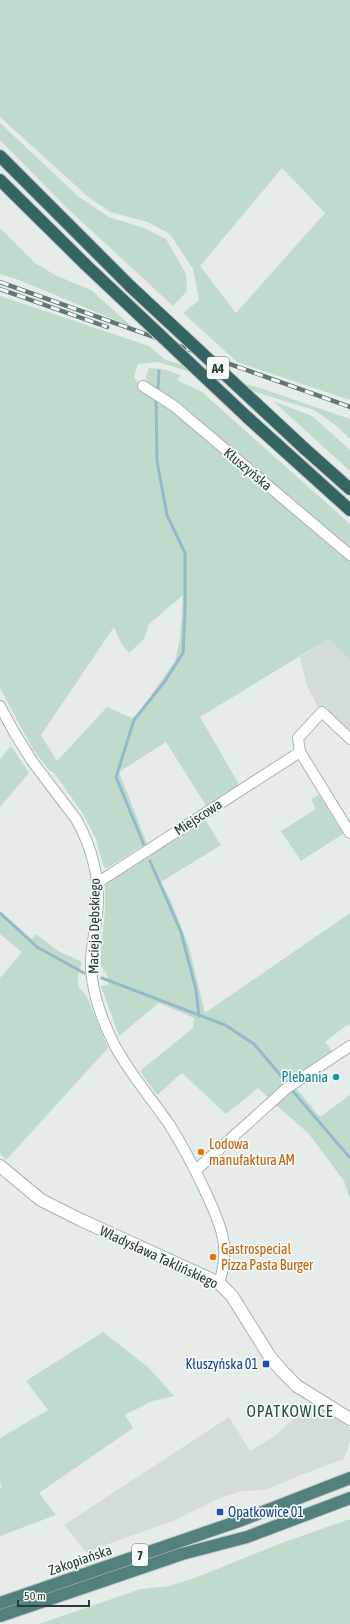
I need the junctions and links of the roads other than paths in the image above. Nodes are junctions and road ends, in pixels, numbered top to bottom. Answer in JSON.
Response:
{"nodes":[{"id":1,"x":0,"y":156,"type":"edge"},
{"id":2,"x":0,"y":180,"type":"edge"},
{"id":3,"x":143,"y":386,"type":"dead end"},
{"id":4,"x":350,"y":489,"type":"edge"},
{"id":5,"x":350,"y":510,"type":"edge"},
{"id":6,"x":350,"y":555,"type":"edge"},
{"id":7,"x":0,"y":706,"type":"edge"},
{"id":8,"x":350,"y":739,"type":"edge"},
{"id":9,"x":300,"y":752,"type":"junction"},
{"id":10,"x":350,"y":833,"type":"edge"},
{"id":11,"x":97,"y":883,"type":"junction"},
{"id":12,"x":350,"y":1046,"type":"edge"},
{"id":13,"x":0,"y":1166,"type":"edge"},
{"id":14,"x":196,"y":1170,"type":"junction"},
{"id":15,"x":219,"y":1283,"type":"junction"},
{"id":16,"x":350,"y":1419,"type":"edge"},
{"id":17,"x":350,"y":1478,"type":"edge"},
{"id":18,"x":350,"y":1498,"type":"edge"},
{"id":19,"x":0,"y":1603,"type":"edge"},
{"id":20,"x":0,"y":1616,"type":"edge"}],
"edges":[{"from":1,"to":4,"type":"highway","number":"A4","bridge":true},
{"from":2,"to":5,"type":"highway","number":"A4","bridge":true},
{"from":3,"to":6,"type":"street","name":"Kłuszyńska"},
{"from":7,"to":11,"type":"street","name":"Macieja Dębskiego"},
{"from":8,"to":9,"type":"street"},
{"from":9,"to":10,"type":"street"},
{"from":9,"to":11,"type":"street","name":"Miejscowa"},
{"from":11,"to":14,"type":"street","name":"Macieja Dębskiego"},
{"from":12,"to":14,"type":"street"},
{"from":13,"to":15,"type":"street","name":"Władysława Taklińskiego"},
{"from":14,"to":15,"type":"street","name":"Macieja Dębskiego"},
{"from":15,"to":16,"type":"street","name":"Władysława Taklińskiego"},
{"from":17,"to":19,"type":"highway","name":"Zakopiańska","number":"7"},
{"from":18,"to":20,"type":"highway","name":"Zakopiańska","number":"7"}]}
